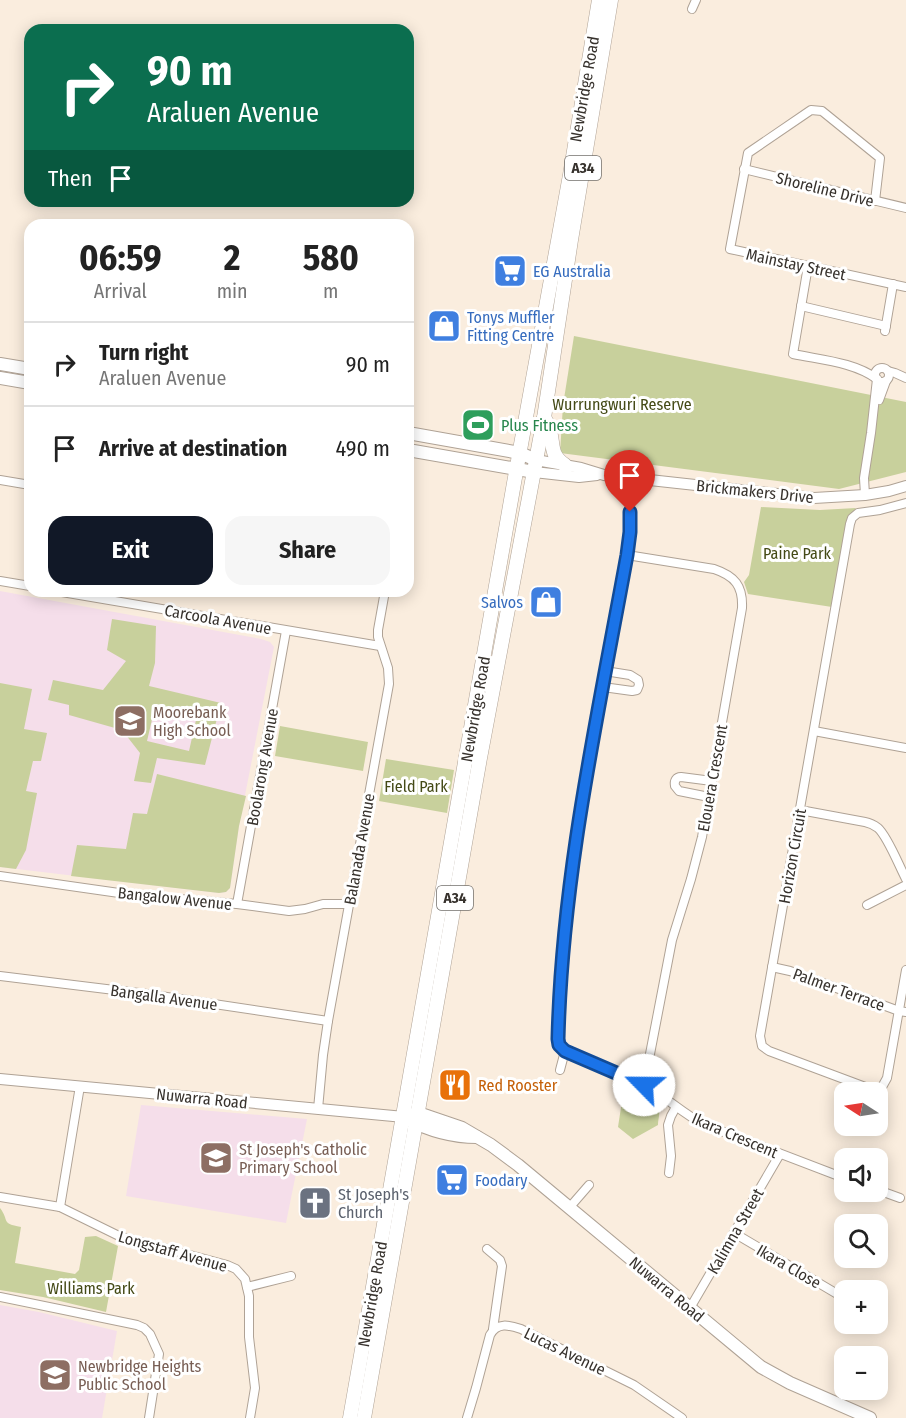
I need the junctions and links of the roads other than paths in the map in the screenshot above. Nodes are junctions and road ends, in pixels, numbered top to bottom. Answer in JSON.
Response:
{"nodes":[{"id":1,"x":599,"y":0,"type":"edge"},
{"id":2,"x":611,"y":0,"type":"edge"},
{"id":3,"x":744,"y":169,"type":"junction"},
{"id":4,"x":875,"y":201,"type":"junction"},
{"id":5,"x":906,"y":208,"type":"edge"},
{"id":6,"x":808,"y":266,"type":"junction"},
{"id":7,"x":893,"y":285,"type":"junction"},
{"id":8,"x":906,"y":287,"type":"edge"},
{"id":9,"x":801,"y":306,"type":"junction"},
{"id":10,"x":0,"y":364,"type":"edge"},
{"id":11,"x":24,"y":368,"type":"edge"},
{"id":12,"x":0,"y":378,"type":"edge"},
{"id":13,"x":882,"y":378,"type":"junction"},
{"id":14,"x":906,"y":378,"type":"edge"},
{"id":15,"x":24,"y":382,"type":"edge"},
{"id":16,"x":544,"y":418,"type":"junction"},
{"id":17,"x":414,"y":434,"type":"edge"},
{"id":18,"x":520,"y":453,"type":"junction"},
{"id":19,"x":414,"y":454,"type":"edge"},
{"id":20,"x":565,"y":465,"type":"junction"},
{"id":21,"x":535,"y":466,"type":"junction"},
{"id":22,"x":517,"y":469,"type":"junction"},
{"id":23,"x":604,"y":475,"type":"junction"},
{"id":24,"x":0,"y":480,"type":"edge"},
{"id":25,"x":24,"y":484,"type":"edge"},
{"id":26,"x":906,"y":486,"type":"edge"},
{"id":27,"x":865,"y":495,"type":"junction"},
{"id":28,"x":906,"y":503,"type":"edge"},
{"id":29,"x":630,"y":512,"type":"dead end"},
{"id":30,"x":627,"y":555,"type":"junction"},
{"id":31,"x":0,"y":581,"type":"edge"},
{"id":32,"x":24,"y":585,"type":"edge"},
{"id":33,"x":90,"y":597,"type":"edge"},
{"id":34,"x":384,"y":597,"type":"edge"},
{"id":35,"x":286,"y":631,"type":"junction"},
{"id":36,"x":380,"y":646,"type":"junction"},
{"id":37,"x":605,"y":671,"type":"junction"},
{"id":38,"x":603,"y":687,"type":"junction"},
{"id":39,"x":813,"y":731,"type":"junction"},
{"id":40,"x":906,"y":748,"type":"edge"},
{"id":41,"x":712,"y":781,"type":"junction"},
{"id":42,"x":709,"y":797,"type":"junction"},
{"id":43,"x":800,"y":810,"type":"junction"},
{"id":44,"x":0,"y":876,"type":"edge"},
{"id":45,"x":906,"y":879,"type":"edge"},
{"id":46,"x":906,"y":885,"type":"edge"},
{"id":47,"x":237,"y":904,"type":"junction"},
{"id":48,"x":349,"y":904,"type":"junction"},
{"id":49,"x":867,"y":905,"type":"dead end"},
{"id":50,"x":772,"y":967,"type":"junction"},
{"id":51,"x":906,"y":970,"type":"edge"},
{"id":52,"x":0,"y":976,"type":"edge"},
{"id":53,"x":902,"y":1011,"type":"edge"},
{"id":54,"x":328,"y":1021,"type":"junction"},
{"id":55,"x":565,"y":1051,"type":"junction"},
{"id":56,"x":560,"y":1070,"type":"dead end"},
{"id":57,"x":0,"y":1079,"type":"edge"},
{"id":58,"x":644,"y":1085,"type":"junction"},
{"id":59,"x":80,"y":1086,"type":"junction"},
{"id":60,"x":676,"y":1107,"type":"junction"},
{"id":61,"x":318,"y":1109,"type":"junction"},
{"id":62,"x":412,"y":1118,"type":"junction"},
{"id":63,"x":780,"y":1154,"type":"junction"},
{"id":64,"x":669,"y":1173,"type":"dead end"},
{"id":65,"x":834,"y":1174,"type":"edge"},
{"id":66,"x":589,"y":1185,"type":"dead end"},
{"id":67,"x":888,"y":1194,"type":"edge"},
{"id":68,"x":0,"y":1197,"type":"edge"},
{"id":69,"x":900,"y":1198,"type":"dead end"},
{"id":70,"x":60,"y":1208,"type":"junction"},
{"id":71,"x":569,"y":1208,"type":"junction"},
{"id":72,"x":734,"y":1233,"type":"junction"},
{"id":73,"x":487,"y":1249,"type":"dead end"},
{"id":74,"x":291,"y":1276,"type":"dead end"},
{"id":75,"x":247,"y":1287,"type":"junction"},
{"id":76,"x":834,"y":1292,"type":"edge"},
{"id":77,"x":0,"y":1298,"type":"edge"},
{"id":78,"x":690,"y":1308,"type":"junction"},
{"id":79,"x":493,"y":1329,"type":"junction"},
{"id":80,"x":149,"y":1418,"type":"edge"},
{"id":81,"x":250,"y":1418,"type":"edge"},
{"id":82,"x":350,"y":1418,"type":"edge"},
{"id":83,"x":364,"y":1418,"type":"edge"},
{"id":84,"x":467,"y":1418,"type":"edge"},
{"id":85,"x":682,"y":1418,"type":"edge"},
{"id":86,"x":870,"y":1418,"type":"edge"}],
"edges":[{"from":1,"to":18,"type":"highway","name":"Newbridge Road","number":"A34"},
{"from":2,"to":16,"type":"highway","name":"Newbridge Road","number":"A34"},
{"from":3,"to":4,"type":"street","name":"Shoreline Drive"},
{"from":3,"to":4,"type":"street"},
{"from":3,"to":6,"type":"street","name":"Mainstay Street"},
{"from":4,"to":5,"type":"street","name":"Shoreline Drive"},
{"from":6,"to":7,"type":"street","name":"Mainstay Street"},
{"from":6,"to":9,"type":"street"},
{"from":7,"to":8,"type":"street","name":"Mainstay Street"},
{"from":7,"to":9,"type":"street"},
{"from":9,"to":13,"type":"street"},
{"from":10,"to":11,"type":"main road"},
{"from":12,"to":15,"type":"main road"},
{"from":13,"to":14,"type":"street"},
{"from":13,"to":27,"type":"street"},
{"from":16,"to":20,"type":"highway"},
{"from":16,"to":21,"type":"highway","name":"Newbridge Road","number":"A34"},
{"from":17,"to":18,"type":"main road"},
{"from":18,"to":21,"type":"main road"},
{"from":18,"to":22,"type":"highway","name":"Newbridge Road","number":"A34"},
{"from":19,"to":22,"type":"main road","name":"Brickmakers Drive"},
{"from":20,"to":21,"type":"street","name":"Brickmakers Drive"},
{"from":20,"to":23,"type":"street","name":"Brickmakers Drive"},
{"from":21,"to":22,"type":"main road","name":"Brickmakers Drive"},
{"from":21,"to":23,"type":"street","name":"Brickmakers Drive"},
{"from":21,"to":62,"type":"highway","name":"Newbridge Road","number":"A34"},
{"from":22,"to":62,"type":"highway","name":"Newbridge Road","number":"A34"},
{"from":23,"to":27,"type":"street","name":"Brickmakers Drive"},
{"from":24,"to":25,"type":"street"},
{"from":26,"to":27,"type":"street","name":"Brickmakers Drive"},
{"from":28,"to":39,"type":"street","name":"Horizon Circuit"},
{"from":29,"to":30,"type":"street"},
{"from":30,"to":37,"type":"street"},
{"from":30,"to":41,"type":"street","name":"Elouera Crescent"},
{"from":31,"to":32,"type":"street"},
{"from":33,"to":35,"type":"street","name":"Carcoola Avenue"},
{"from":34,"to":36,"type":"street","name":"Balanada Avenue"},
{"from":35,"to":36,"type":"street","name":"Carcoola Avenue"},
{"from":35,"to":47,"type":"street","name":"Boolarong Avenue"},
{"from":36,"to":48,"type":"street","name":"Balanada Avenue"},
{"from":37,"to":38,"type":"street"},
{"from":37,"to":38,"type":"street"},
{"from":38,"to":55,"type":"street"},
{"from":39,"to":40,"type":"street"},
{"from":39,"to":43,"type":"street","name":"Horizon Circuit"},
{"from":41,"to":42,"type":"street","name":"Elouera Crescent"},
{"from":41,"to":42,"type":"street"},
{"from":42,"to":58,"type":"street","name":"Elouera Crescent"},
{"from":43,"to":45,"type":"street"},
{"from":43,"to":50,"type":"street","name":"Horizon Circuit"},
{"from":44,"to":47,"type":"street","name":"Bangalow Avenue"},
{"from":46,"to":49,"type":"street"},
{"from":47,"to":48,"type":"street","name":"Bangalow Avenue"},
{"from":48,"to":54,"type":"street","name":"Balanada Avenue"},
{"from":50,"to":53,"type":"street","name":"Palmer Terrace"},
{"from":50,"to":53,"type":"street","name":"Horizon Circuit"},
{"from":51,"to":53,"type":"street"},
{"from":52,"to":54,"type":"street","name":"Bangalla Avenue"},
{"from":54,"to":61,"type":"street","name":"Balanada Avenue"},
{"from":55,"to":56,"type":"street"},
{"from":55,"to":58,"type":"street","name":"Ikara Crescent"},
{"from":57,"to":59,"type":"street","name":"Nuwarra Road"},
{"from":58,"to":60,"type":"street","name":"Ikara Crescent"},
{"from":59,"to":61,"type":"street","name":"Nuwarra Road"},
{"from":59,"to":70,"type":"street"},
{"from":60,"to":63,"type":"street","name":"Ikara Crescent"},
{"from":60,"to":64,"type":"street"},
{"from":61,"to":62,"type":"street","name":"Nuwarra Road"},
{"from":62,"to":71,"type":"main road","name":"Nuwarra Road"},
{"from":62,"to":82,"type":"highway","name":"Newbridge Road","number":"A34"},
{"from":62,"to":83,"type":"highway","name":"Newbridge Road","number":"A34"},
{"from":63,"to":65,"type":"street","name":"Ikara Crescent"},
{"from":63,"to":72,"type":"street","name":"Kalimna Street"},
{"from":66,"to":71,"type":"street"},
{"from":67,"to":69,"type":"street"},
{"from":68,"to":70,"type":"street","name":"Longstaff Avenue"},
{"from":70,"to":75,"type":"street","name":"Longstaff Avenue"},
{"from":71,"to":78,"type":"main road","name":"Nuwarra Road"},
{"from":72,"to":76,"type":"street","name":"Ikara Close"},
{"from":72,"to":78,"type":"street","name":"Kalimna Street"},
{"from":73,"to":79,"type":"street"},
{"from":74,"to":75,"type":"street"},
{"from":75,"to":81,"type":"street"},
{"from":77,"to":80,"type":"street"},
{"from":78,"to":86,"type":"main road","name":"Nuwarra Road"},
{"from":79,"to":84,"type":"street"},
{"from":79,"to":85,"type":"street","name":"Lucas Avenue"}]}
